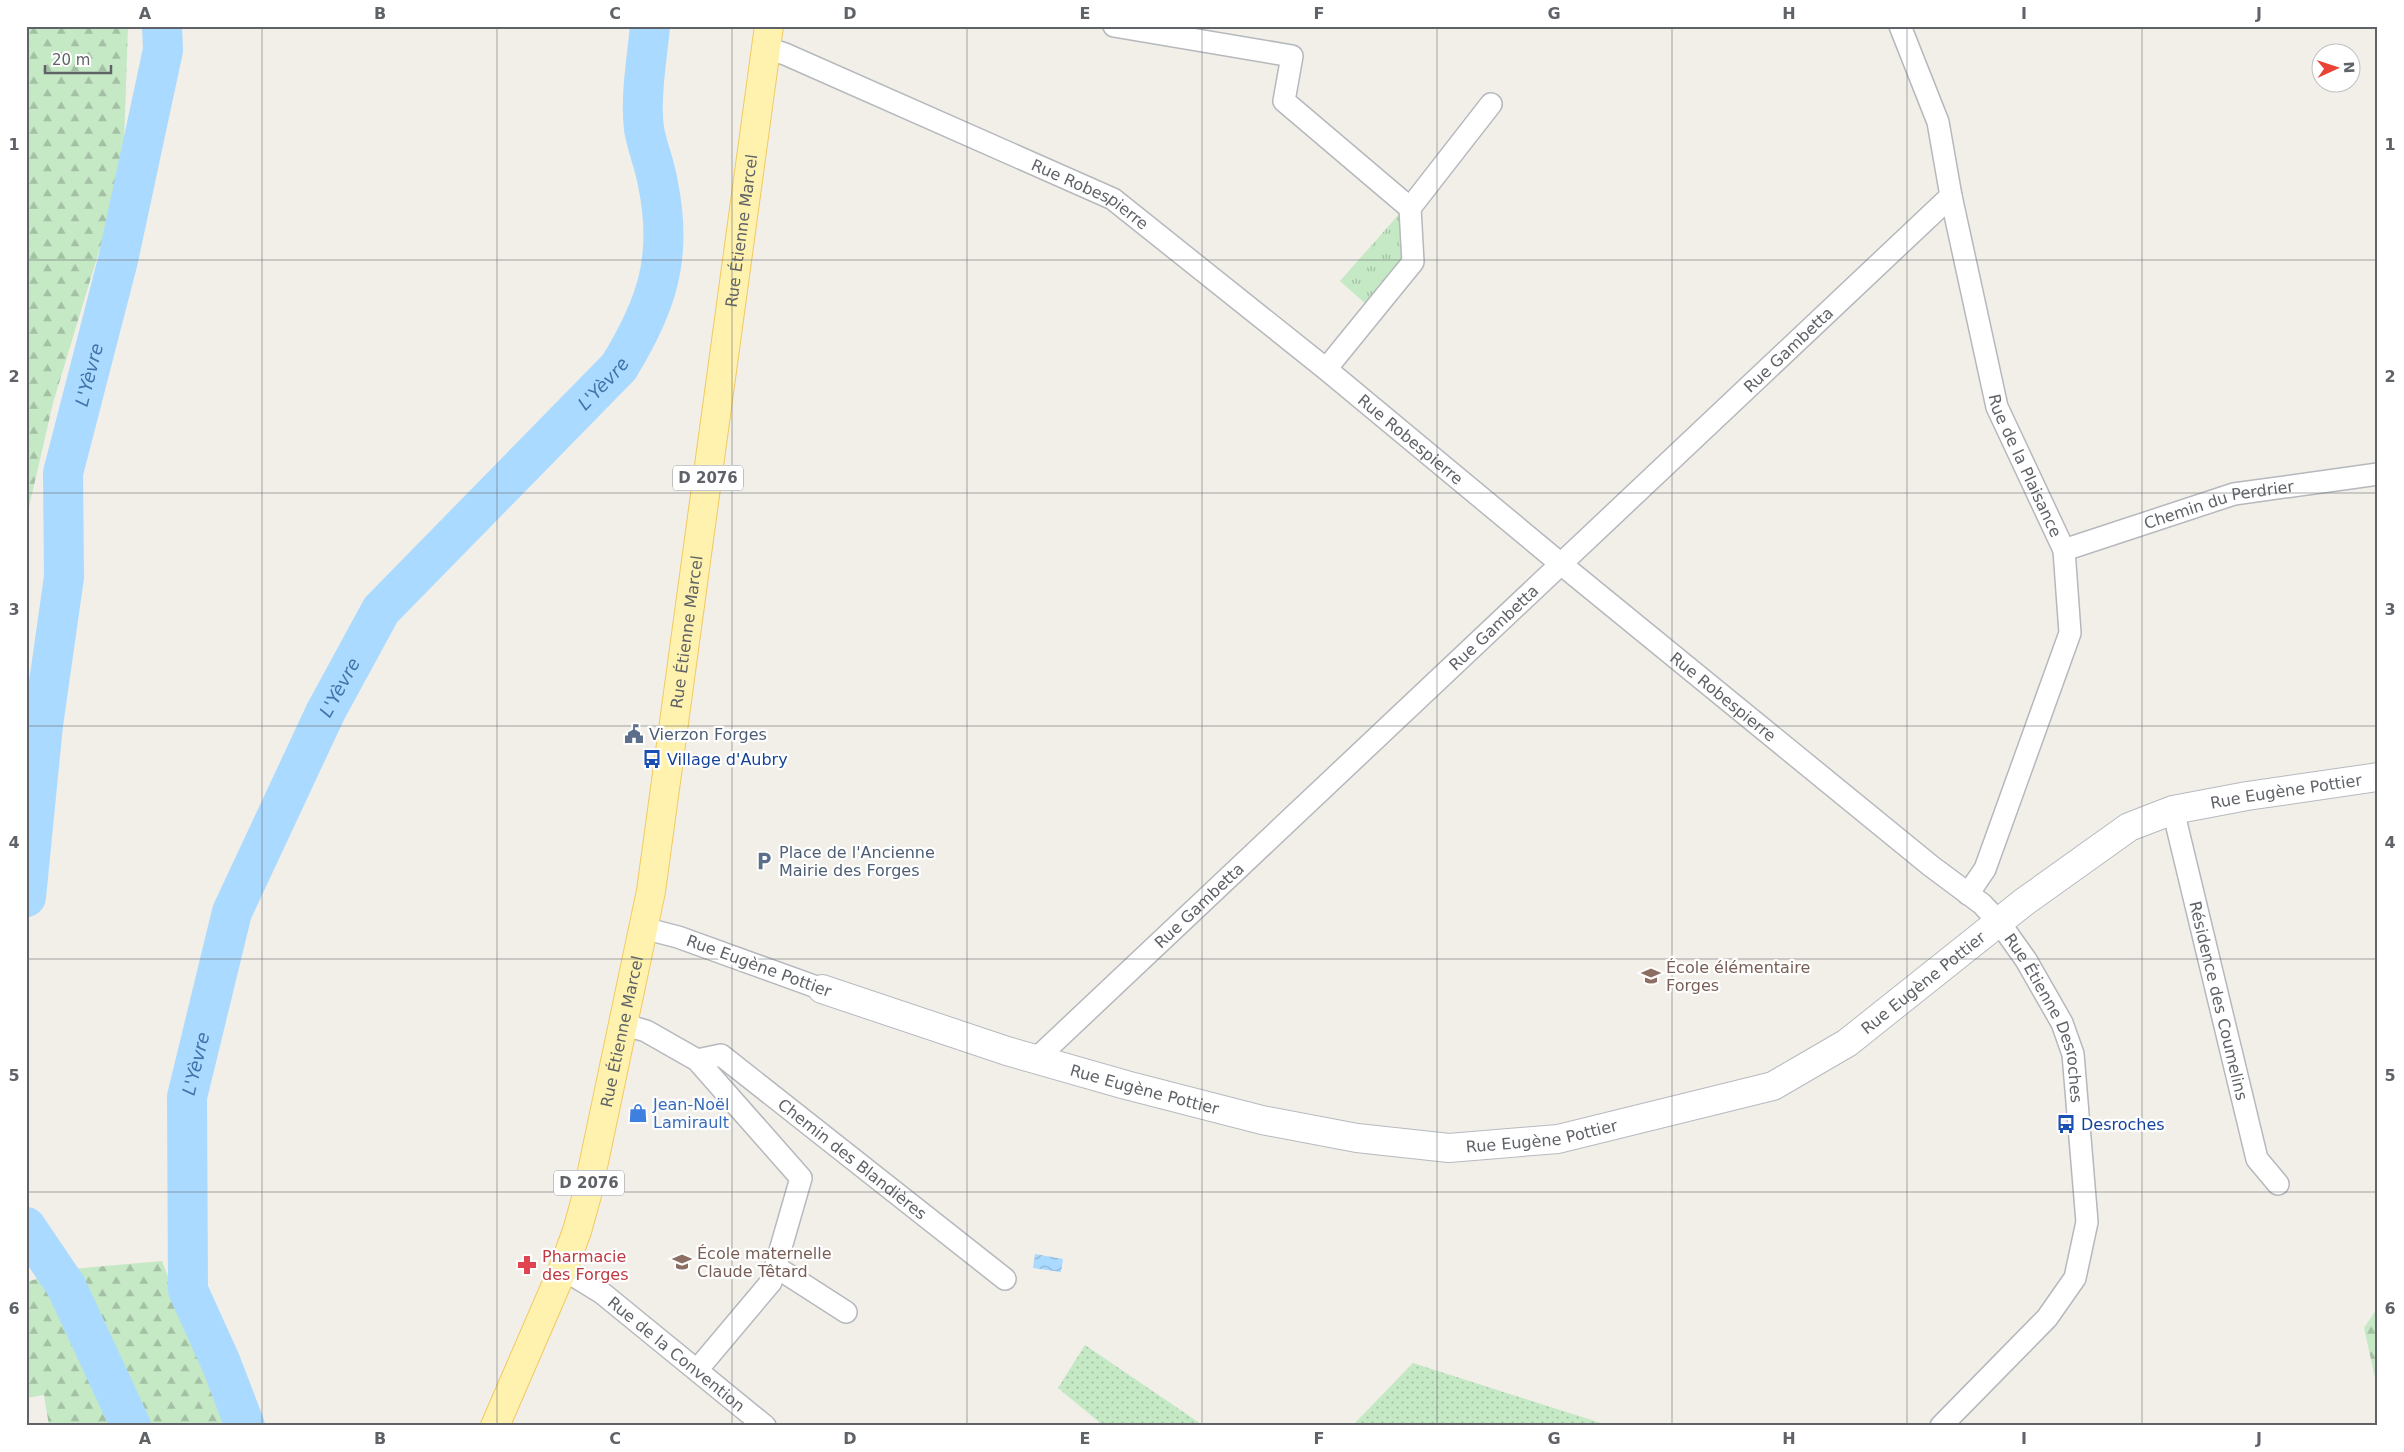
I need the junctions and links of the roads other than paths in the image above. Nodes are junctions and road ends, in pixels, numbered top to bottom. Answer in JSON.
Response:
{"nodes":[{"id":1,"x":1114,"y":26,"type":"edge"},
{"id":2,"x":1900,"y":26,"type":"edge"},
{"id":3,"x":768,"y":37,"type":"edge"},
{"id":4,"x":1491,"y":104,"type":"dead end"},
{"id":5,"x":1951,"y":196,"type":"junction"},
{"id":6,"x":1410,"y":208,"type":"junction"},
{"id":7,"x":1326,"y":369,"type":"junction"},
{"id":8,"x":2378,"y":474,"type":"edge"},
{"id":9,"x":2064,"y":550,"type":"junction"},
{"id":10,"x":1561,"y":564,"type":"junction"},
{"id":11,"x":2378,"y":777,"type":"edge"},
{"id":12,"x":2174,"y":810,"type":"junction"},
{"id":13,"x":1968,"y":894,"type":"junction"},
{"id":14,"x":1999,"y":922,"type":"junction"},
{"id":15,"x":643,"y":928,"type":"junction"},
{"id":16,"x":822,"y":989,"type":"joint"},
{"id":17,"x":622,"y":1024,"type":"junction"},
{"id":18,"x":1036,"y":1059,"type":"junction"},
{"id":19,"x":697,"y":1060,"type":"junction"},
{"id":20,"x":2278,"y":1184,"type":"dead end"},
{"id":21,"x":776,"y":1267,"type":"junction"},
{"id":22,"x":563,"y":1269,"type":"junction"},
{"id":23,"x":1005,"y":1279,"type":"dead end"},
{"id":24,"x":846,"y":1312,"type":"dead end"},
{"id":25,"x":697,"y":1370,"type":"junction"},
{"id":26,"x":495,"y":1426,"type":"edge"},
{"id":27,"x":765,"y":1426,"type":"edge"},
{"id":28,"x":1941,"y":1426,"type":"edge"}],
"edges":[{"from":1,"to":6,"type":"street"},
{"from":2,"to":5,"type":"street","name":"Rue de la Plaisance"},
{"from":3,"to":7,"type":"street","name":"Rue Robespierre"},
{"from":3,"to":15,"type":"main road","name":"Rue Étienne Marcel","number":"D 2076"},
{"from":4,"to":6,"type":"street"},
{"from":5,"to":9,"type":"street","name":"Rue de la Plaisance"},
{"from":5,"to":10,"type":"street","name":"Rue Gambetta"},
{"from":6,"to":7,"type":"street"},
{"from":7,"to":10,"type":"street","name":"Rue Robespierre"},
{"from":8,"to":9,"type":"street","name":"Chemin du Perdrier"},
{"from":9,"to":13,"type":"street","name":"Rue de la Plaisance"},
{"from":10,"to":13,"type":"street","name":"Rue Robespierre"},
{"from":10,"to":18,"type":"street","name":"Rue Gambetta"},
{"from":11,"to":12,"type":"street","name":"Rue Eugène Pottier"},
{"from":12,"to":14,"type":"street","name":"Rue Eugène Pottier"},
{"from":12,"to":20,"type":"street","name":"Résidence des Coumelins"},
{"from":13,"to":14,"type":"street","name":"Rue Robespierre"},
{"from":14,"to":18,"type":"street","name":"Rue Eugène Pottier"},
{"from":14,"to":28,"type":"street","name":"Rue Étienne Desroches"},
{"from":15,"to":16,"type":"street","name":"Rue Eugène Pottier"},
{"from":15,"to":17,"type":"main road","name":"Rue Étienne Marcel","number":"D 2076"},
{"from":16,"to":18,"type":"street","name":"Rue Eugène Pottier"},
{"from":17,"to":19,"type":"street"},
{"from":17,"to":22,"type":"main road","name":"Rue Étienne Marcel","number":"D 2076"},
{"from":19,"to":21,"type":"street"},
{"from":19,"to":23,"type":"street","name":"Chemin des Blandières"},
{"from":21,"to":24,"type":"street"},
{"from":21,"to":25,"type":"street"},
{"from":22,"to":25,"type":"street","name":"Rue de la Convention"},
{"from":22,"to":26,"type":"main road","name":"Rue Étienne Marcel","number":"D 2076"},
{"from":25,"to":27,"type":"street","name":"Rue de la Convention"}]}
